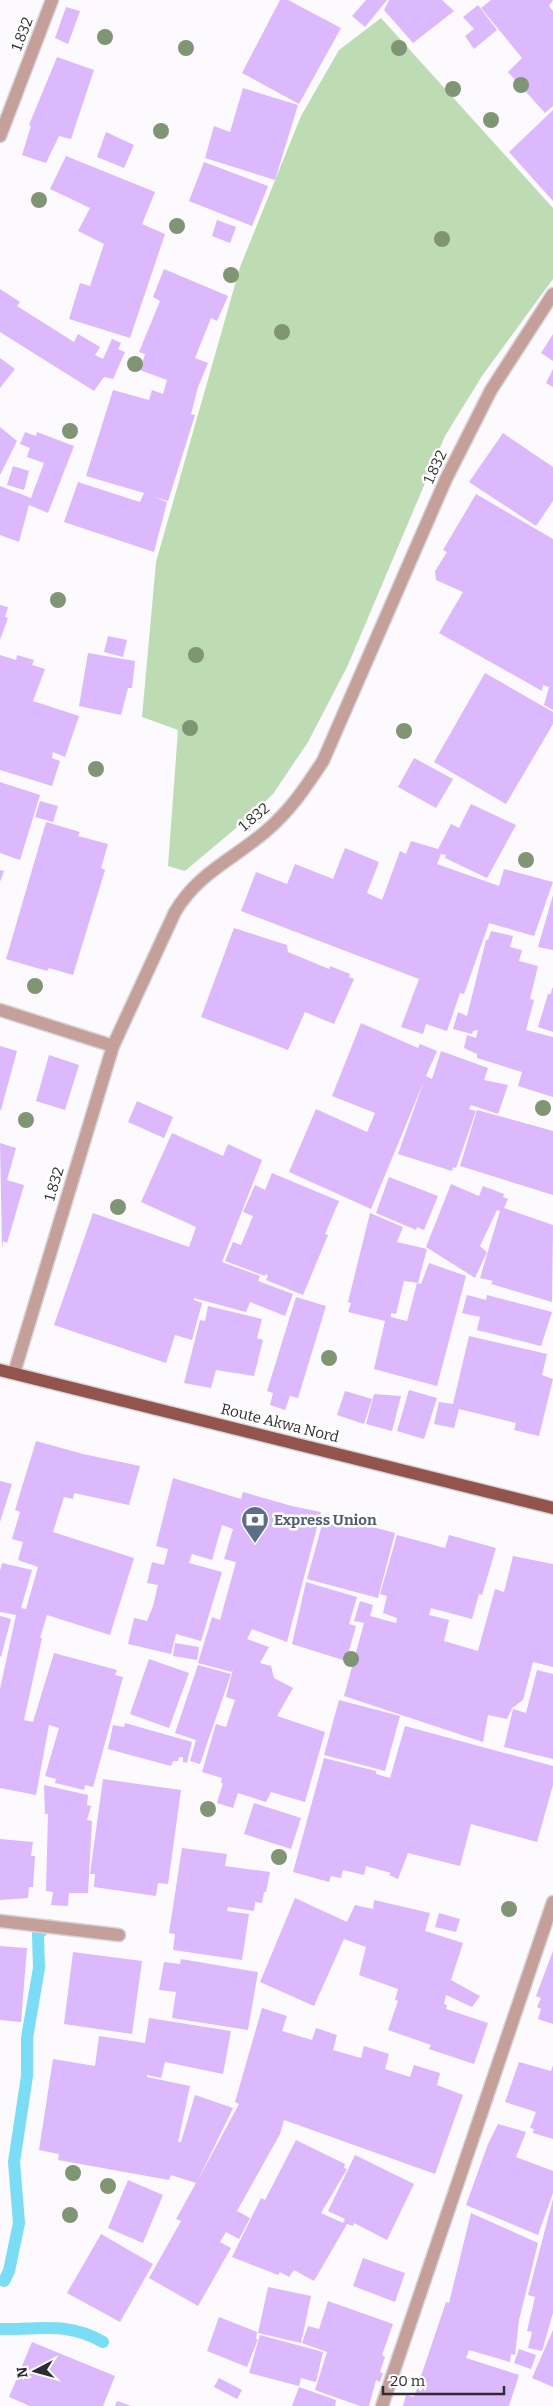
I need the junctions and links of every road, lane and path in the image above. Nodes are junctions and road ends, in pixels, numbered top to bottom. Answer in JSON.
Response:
{"nodes":[{"id":1,"x":52,"y":0,"type":"edge"},
{"id":2,"x":0,"y":136,"type":"edge"},
{"id":3,"x":553,"y":294,"type":"edge"},
{"id":4,"x":0,"y":1010,"type":"edge"},
{"id":5,"x":113,"y":1046,"type":"junction"},
{"id":6,"x":0,"y":1370,"type":"edge"},
{"id":7,"x":14,"y":1373,"type":"junction"},
{"id":8,"x":553,"y":1508,"type":"edge"},
{"id":9,"x":553,"y":1902,"type":"edge"},
{"id":10,"x":0,"y":1921,"type":"edge"},
{"id":11,"x":118,"y":1936,"type":"dead end"},
{"id":12,"x":382,"y":2406,"type":"edge"}],
"edges":[{"from":1,"to":2,"type":"street","name":"1.832"},
{"from":3,"to":5,"type":"street","name":"1.832"},
{"from":4,"to":5,"type":"street"},
{"from":5,"to":7,"type":"street","name":"1.832"},
{"from":6,"to":7,"type":"main road","name":"Route Akwa Nord"},
{"from":7,"to":8,"type":"main road","name":"Route Akwa Nord"},
{"from":9,"to":12,"type":"street"},
{"from":10,"to":11,"type":"street"}]}
